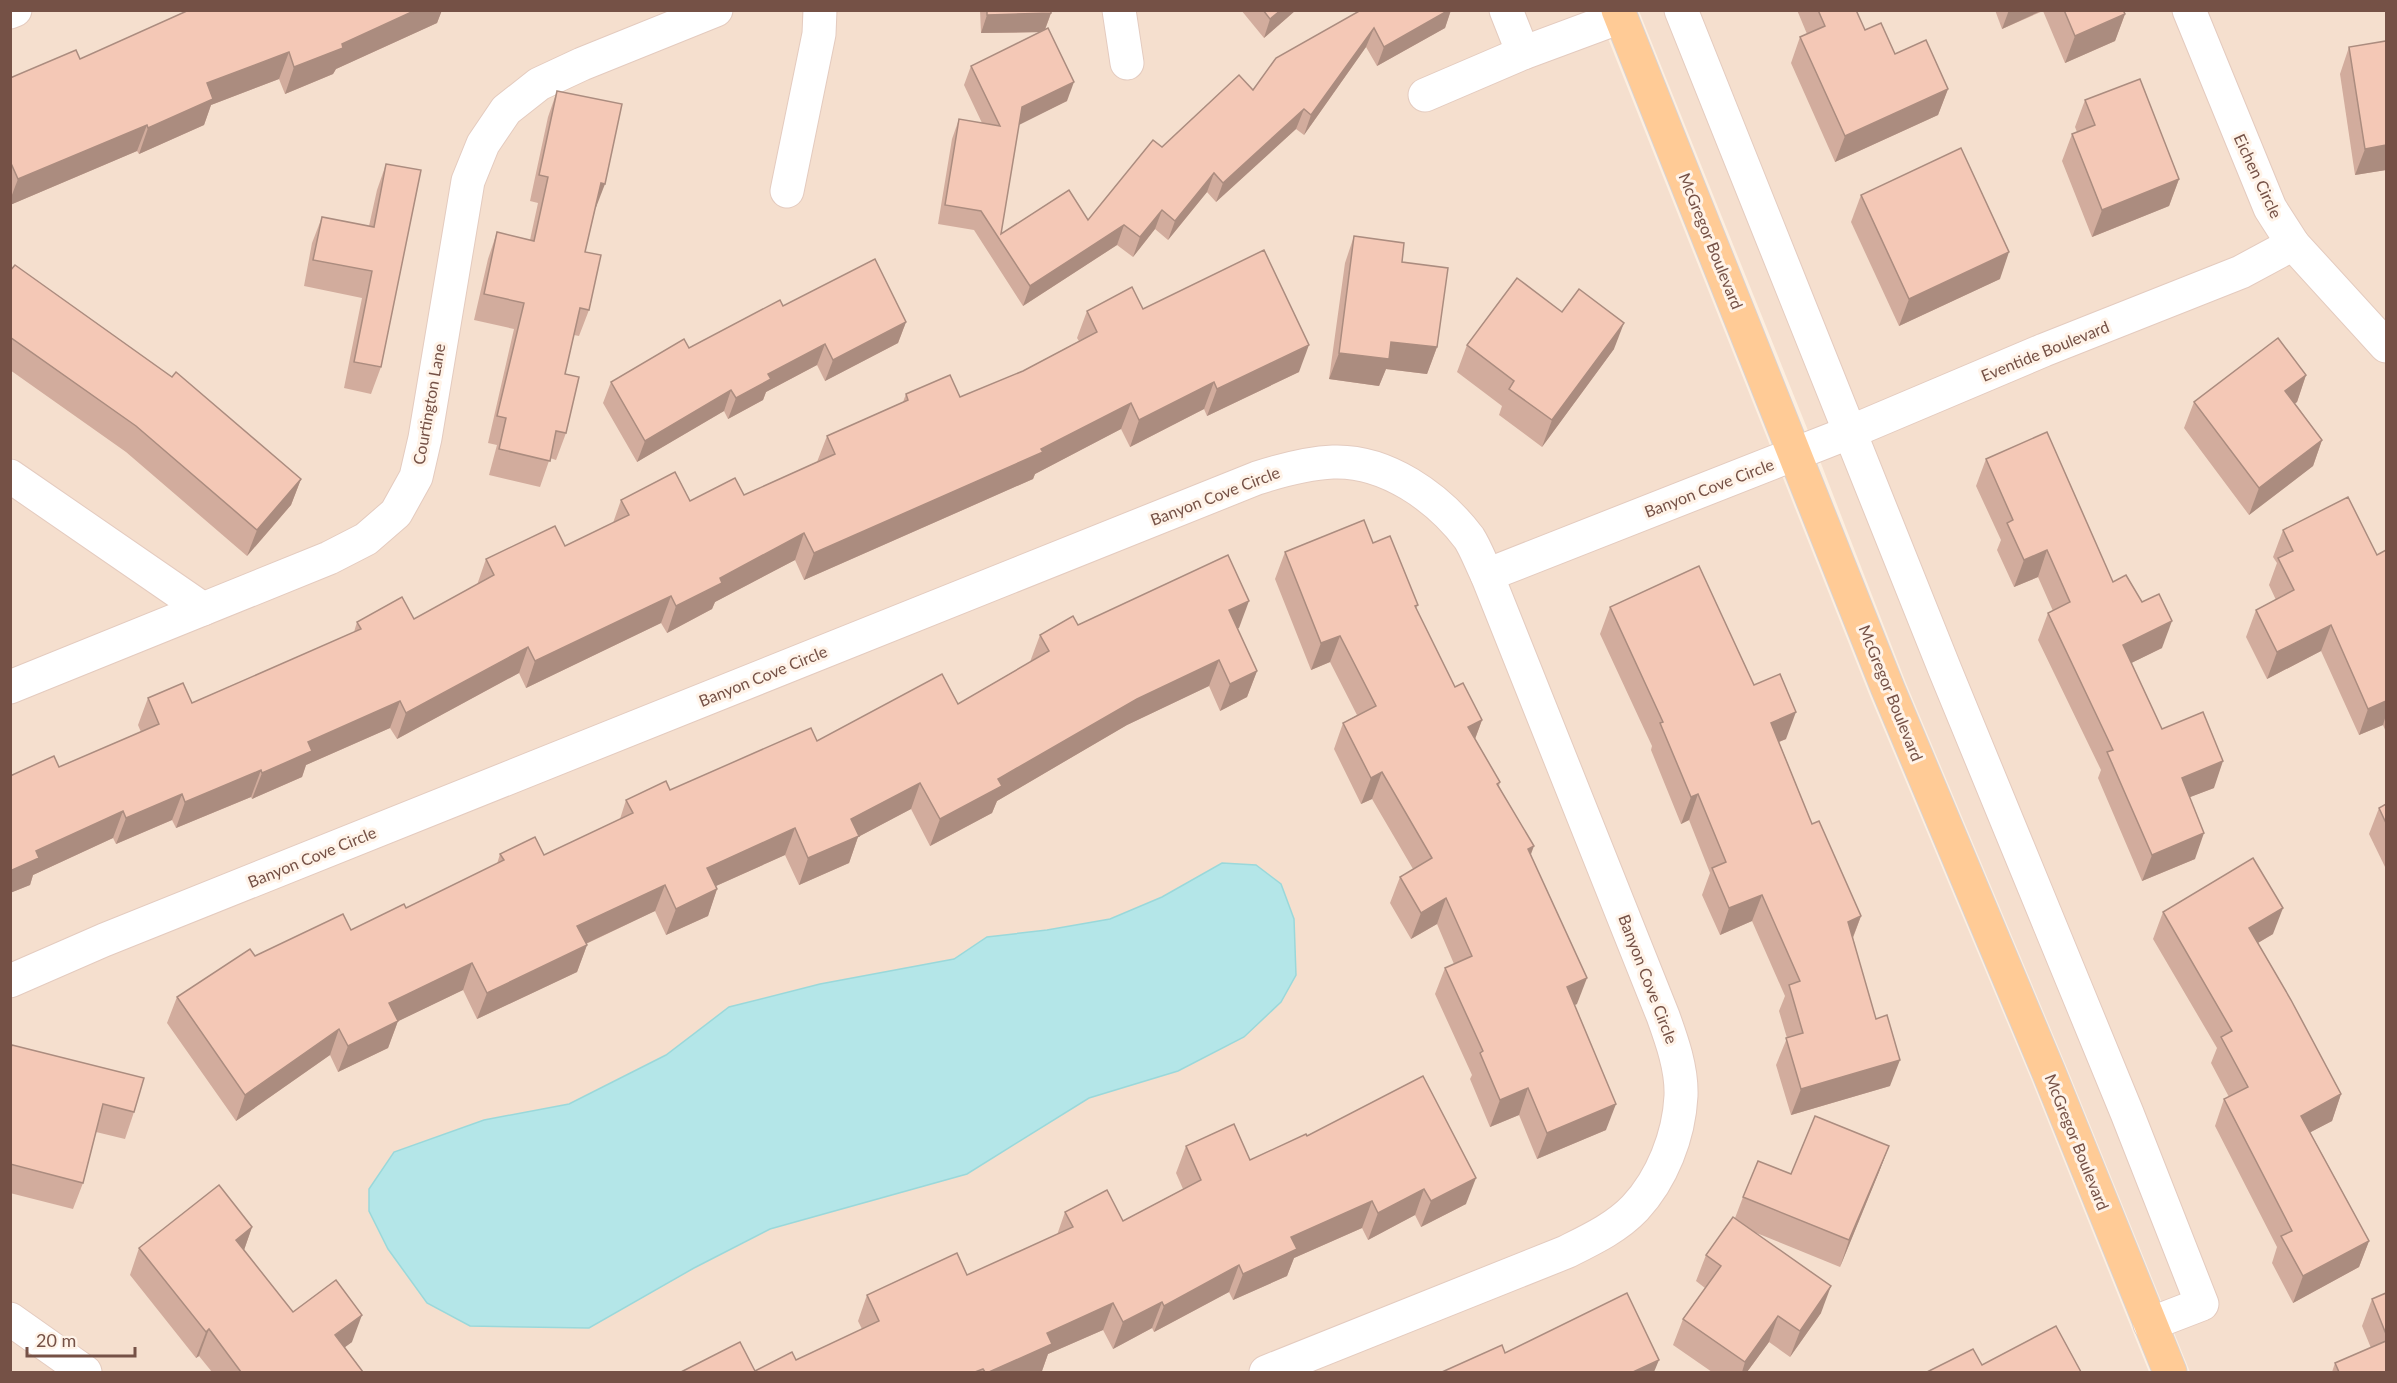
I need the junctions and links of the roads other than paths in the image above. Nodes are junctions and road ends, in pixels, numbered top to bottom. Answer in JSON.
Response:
{"nodes":[{"id":1,"x":15,"y":10,"type":"edge"},
{"id":2,"x":716,"y":10,"type":"edge"},
{"id":3,"x":820,"y":10,"type":"edge"},
{"id":4,"x":1119,"y":10,"type":"edge"},
{"id":5,"x":1506,"y":10,"type":"edge"},
{"id":6,"x":1681,"y":10,"type":"edge"},
{"id":7,"x":2189,"y":10,"type":"edge"},
{"id":8,"x":10,"y":12,"type":"edge"},
{"id":9,"x":1619,"y":14,"type":"edge"},
{"id":10,"x":1523,"y":53,"type":"junction"},
{"id":11,"x":1127,"y":63,"type":"dead end"},
{"id":12,"x":1425,"y":95,"type":"dead end"},
{"id":13,"x":787,"y":191,"type":"dead end"},
{"id":14,"x":2293,"y":244,"type":"junction"},
{"id":15,"x":2386,"y":346,"type":"edge"},
{"id":16,"x":1850,"y":432,"type":"junction"},
{"id":17,"x":1796,"y":453,"type":"junction"},
{"id":18,"x":10,"y":476,"type":"edge"},
{"id":19,"x":1487,"y":575,"type":"junction"},
{"id":20,"x":203,"y":609,"type":"junction"},
{"id":21,"x":10,"y":687,"type":"edge"},
{"id":22,"x":10,"y":981,"type":"edge"},
{"id":23,"x":10,"y":1319,"type":"edge"},
{"id":24,"x":2150,"y":1324,"type":"junction"},
{"id":25,"x":85,"y":1372,"type":"edge"},
{"id":26,"x":1266,"y":1372,"type":"edge"},
{"id":27,"x":2170,"y":1372,"type":"edge"}],
"edges":[{"from":1,"to":8,"type":"street"},
{"from":2,"to":20,"type":"street","name":"Courtington Lane"},
{"from":3,"to":13,"type":"street"},
{"from":4,"to":11,"type":"street"},
{"from":5,"to":10,"type":"street"},
{"from":6,"to":16,"type":"street"},
{"from":7,"to":14,"type":"street","name":"Eichen Circle"},
{"from":9,"to":10,"type":"street"},
{"from":9,"to":17,"type":"main road","name":"McGregor Boulevard"},
{"from":10,"to":12,"type":"street"},
{"from":14,"to":15,"type":"street","name":"Eichen Circle"},
{"from":14,"to":16,"type":"street","name":"Eventide Boulevard"},
{"from":16,"to":17,"type":"street","name":"Eventide Boulevard"},
{"from":16,"to":24,"type":"street"},
{"from":17,"to":19,"type":"street","name":"Banyon Cove Circle"},
{"from":17,"to":24,"type":"main road","name":"McGregor Boulevard"},
{"from":18,"to":20,"type":"street"},
{"from":19,"to":22,"type":"street","name":"Banyon Cove Circle"},
{"from":19,"to":26,"type":"street","name":"Banyon Cove Circle"},
{"from":20,"to":21,"type":"street","name":"Courtington Lane"},
{"from":23,"to":25,"type":"street"},
{"from":24,"to":27,"type":"main road","name":"McGregor Boulevard"}]}
